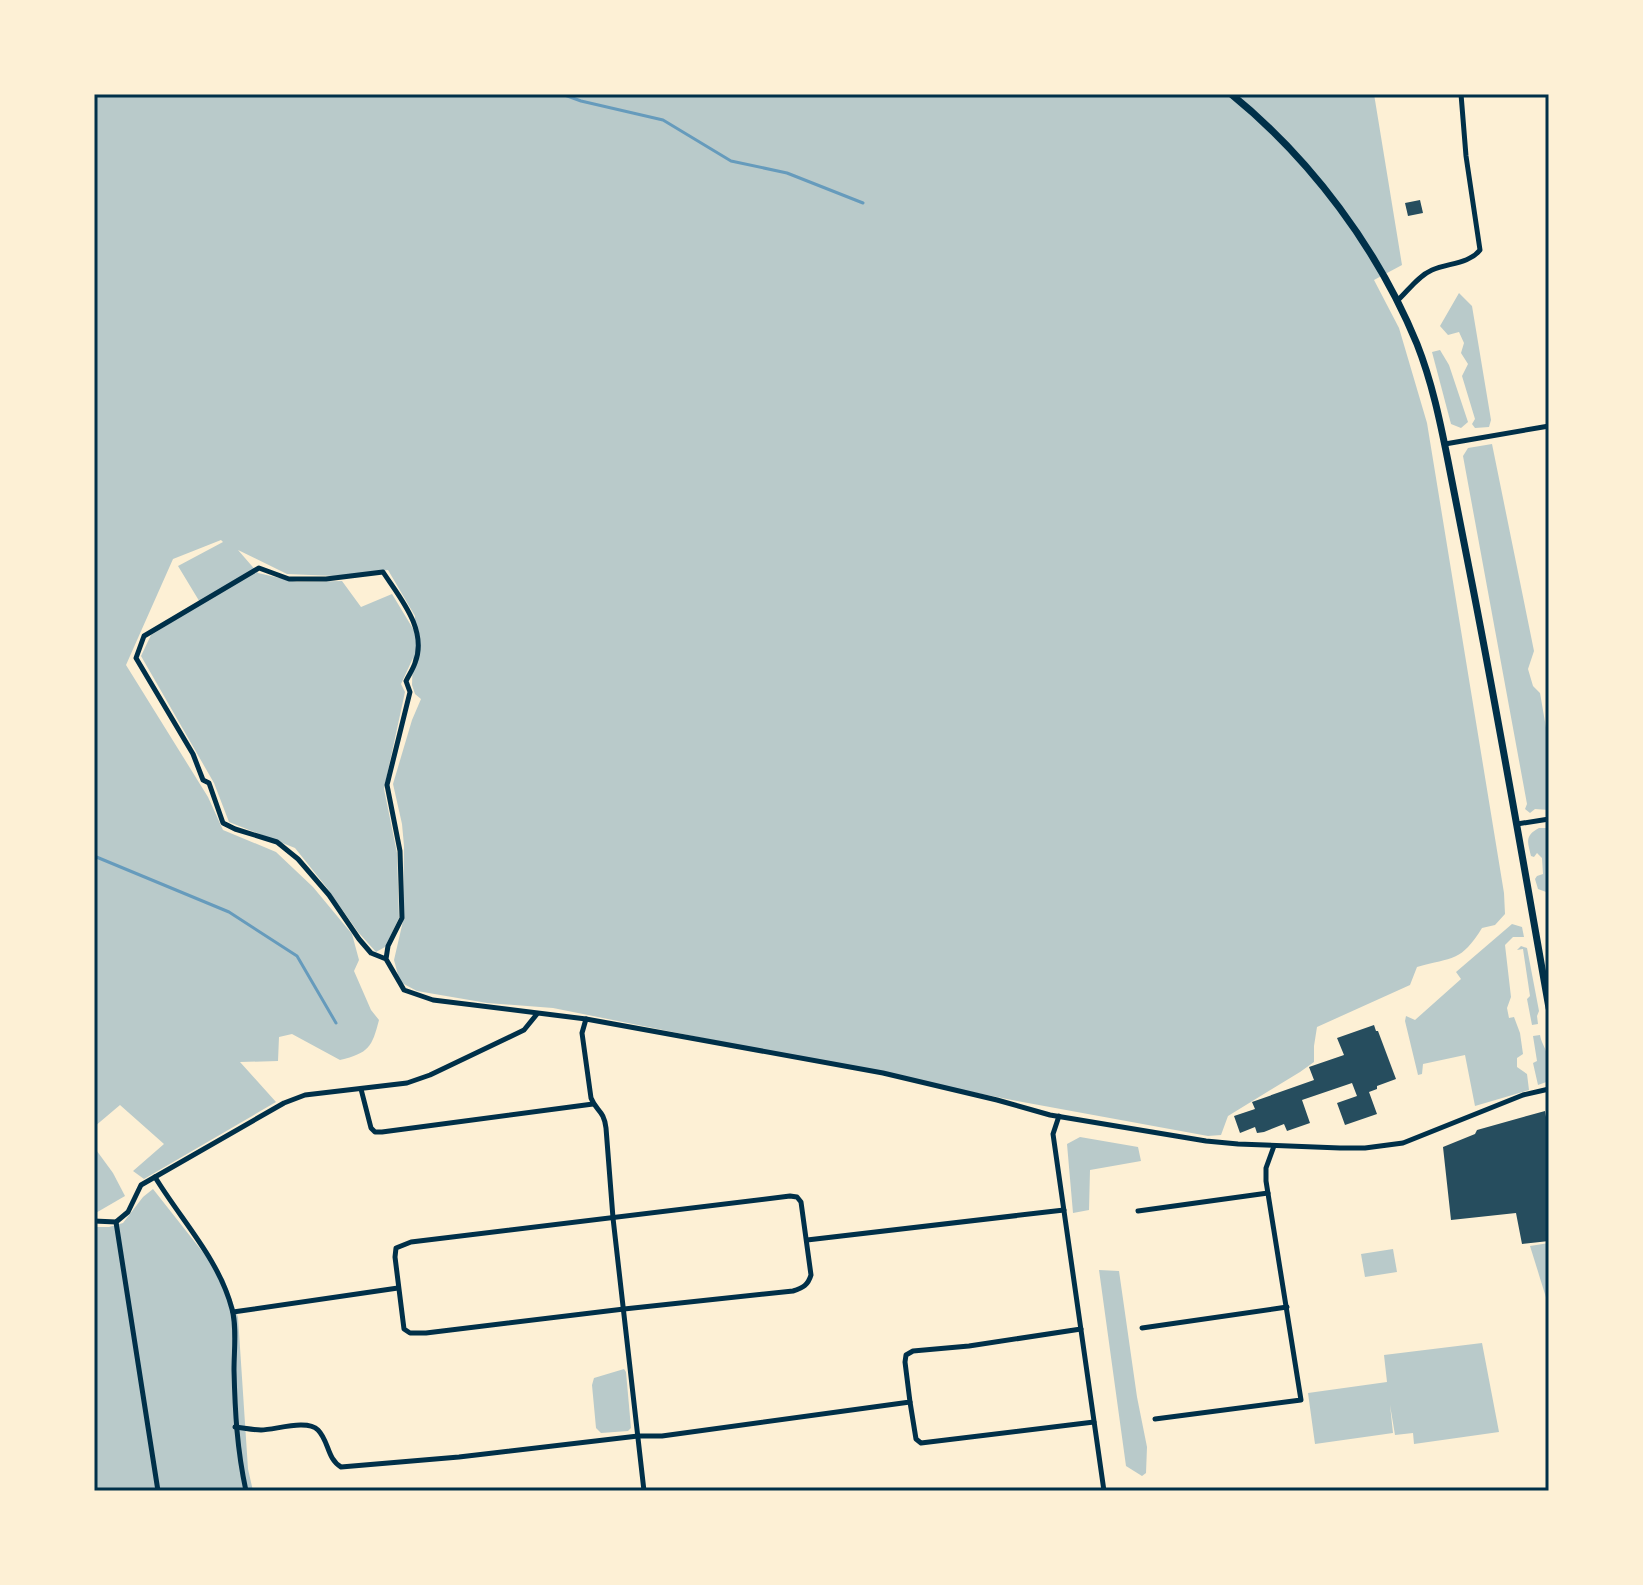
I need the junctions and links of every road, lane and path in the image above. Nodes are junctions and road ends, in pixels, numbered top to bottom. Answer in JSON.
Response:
{"nodes":[{"id":1,"x":1231,"y":94,"type":"edge"},
{"id":2,"x":1461,"y":94,"type":"edge"},
{"id":3,"x":1397,"y":302,"type":"junction"},
{"id":4,"x":1549,"y":426,"type":"edge"},
{"id":5,"x":1445,"y":444,"type":"junction"},
{"id":6,"x":1549,"y":819,"type":"edge"},
{"id":7,"x":1517,"y":824,"type":"junction"},
{"id":8,"x":386,"y":959,"type":"junction"},
{"id":9,"x":1549,"y":1008,"type":"edge"},
{"id":10,"x":538,"y":1014,"type":"junction"},
{"id":11,"x":586,"y":1019,"type":"junction"},
{"id":12,"x":361,"y":1089,"type":"junction"},
{"id":13,"x":1549,"y":1089,"type":"edge"},
{"id":14,"x":593,"y":1104,"type":"junction"},
{"id":15,"x":1059,"y":1116,"type":"junction"},
{"id":16,"x":1274,"y":1146,"type":"junction"},
{"id":17,"x":155,"y":1177,"type":"junction"},
{"id":18,"x":1268,"y":1193,"type":"junction"},
{"id":19,"x":1064,"y":1210,"type":"junction"},
{"id":20,"x":1138,"y":1211,"type":"dead end"},
{"id":21,"x":613,"y":1218,"type":"junction"},
{"id":22,"x":94,"y":1221,"type":"edge"},
{"id":23,"x":116,"y":1222,"type":"junction"},
{"id":24,"x":806,"y":1240,"type":"junction"},
{"id":25,"x":398,"y":1288,"type":"junction"},
{"id":26,"x":1287,"y":1307,"type":"junction"},
{"id":27,"x":624,"y":1309,"type":"junction"},
{"id":28,"x":233,"y":1312,"type":"junction"},
{"id":29,"x":1142,"y":1328,"type":"dead end"},
{"id":30,"x":1081,"y":1329,"type":"junction"},
{"id":31,"x":910,"y":1402,"type":"junction"},
{"id":32,"x":1155,"y":1419,"type":"dead end"},
{"id":33,"x":1094,"y":1422,"type":"junction"},
{"id":34,"x":235,"y":1427,"type":"junction"},
{"id":35,"x":638,"y":1436,"type":"junction"},
{"id":36,"x":158,"y":1491,"type":"edge"},
{"id":37,"x":246,"y":1491,"type":"edge"},
{"id":38,"x":644,"y":1491,"type":"edge"},
{"id":39,"x":1104,"y":1491,"type":"edge"}],
"edges":[{"from":1,"to":3,"type":"main road"},
{"from":2,"to":3,"type":"street"},
{"from":3,"to":5,"type":"main road"},
{"from":4,"to":5,"type":"street"},
{"from":5,"to":7,"type":"main road"},
{"from":6,"to":7,"type":"street"},
{"from":7,"to":9,"type":"main road"},
{"from":8,"to":8,"type":"street"},
{"from":8,"to":10,"type":"street"},
{"from":10,"to":11,"type":"street"},
{"from":10,"to":12,"type":"street"},
{"from":11,"to":14,"type":"street"},
{"from":11,"to":15,"type":"street"},
{"from":12,"to":14,"type":"street"},
{"from":12,"to":17,"type":"street"},
{"from":13,"to":16,"type":"street"},
{"from":14,"to":21,"type":"street"},
{"from":15,"to":16,"type":"street"},
{"from":15,"to":19,"type":"street"},
{"from":16,"to":18,"type":"street"},
{"from":17,"to":23,"type":"street"},
{"from":17,"to":28,"type":"street"},
{"from":18,"to":20,"type":"street"},
{"from":18,"to":26,"type":"street"},
{"from":19,"to":24,"type":"street"},
{"from":19,"to":30,"type":"street"},
{"from":21,"to":24,"type":"street"},
{"from":21,"to":25,"type":"street"},
{"from":21,"to":27,"type":"street"},
{"from":22,"to":23,"type":"street"},
{"from":23,"to":36,"type":"street"},
{"from":24,"to":27,"type":"street"},
{"from":25,"to":27,"type":"street"},
{"from":25,"to":28,"type":"street"},
{"from":26,"to":29,"type":"street"},
{"from":26,"to":32,"type":"street"},
{"from":27,"to":35,"type":"street"},
{"from":28,"to":34,"type":"street"},
{"from":30,"to":31,"type":"street"},
{"from":30,"to":33,"type":"street"},
{"from":31,"to":33,"type":"street"},
{"from":31,"to":35,"type":"street"},
{"from":33,"to":39,"type":"street"},
{"from":34,"to":35,"type":"street"},
{"from":34,"to":37,"type":"street"},
{"from":35,"to":38,"type":"street"}]}
